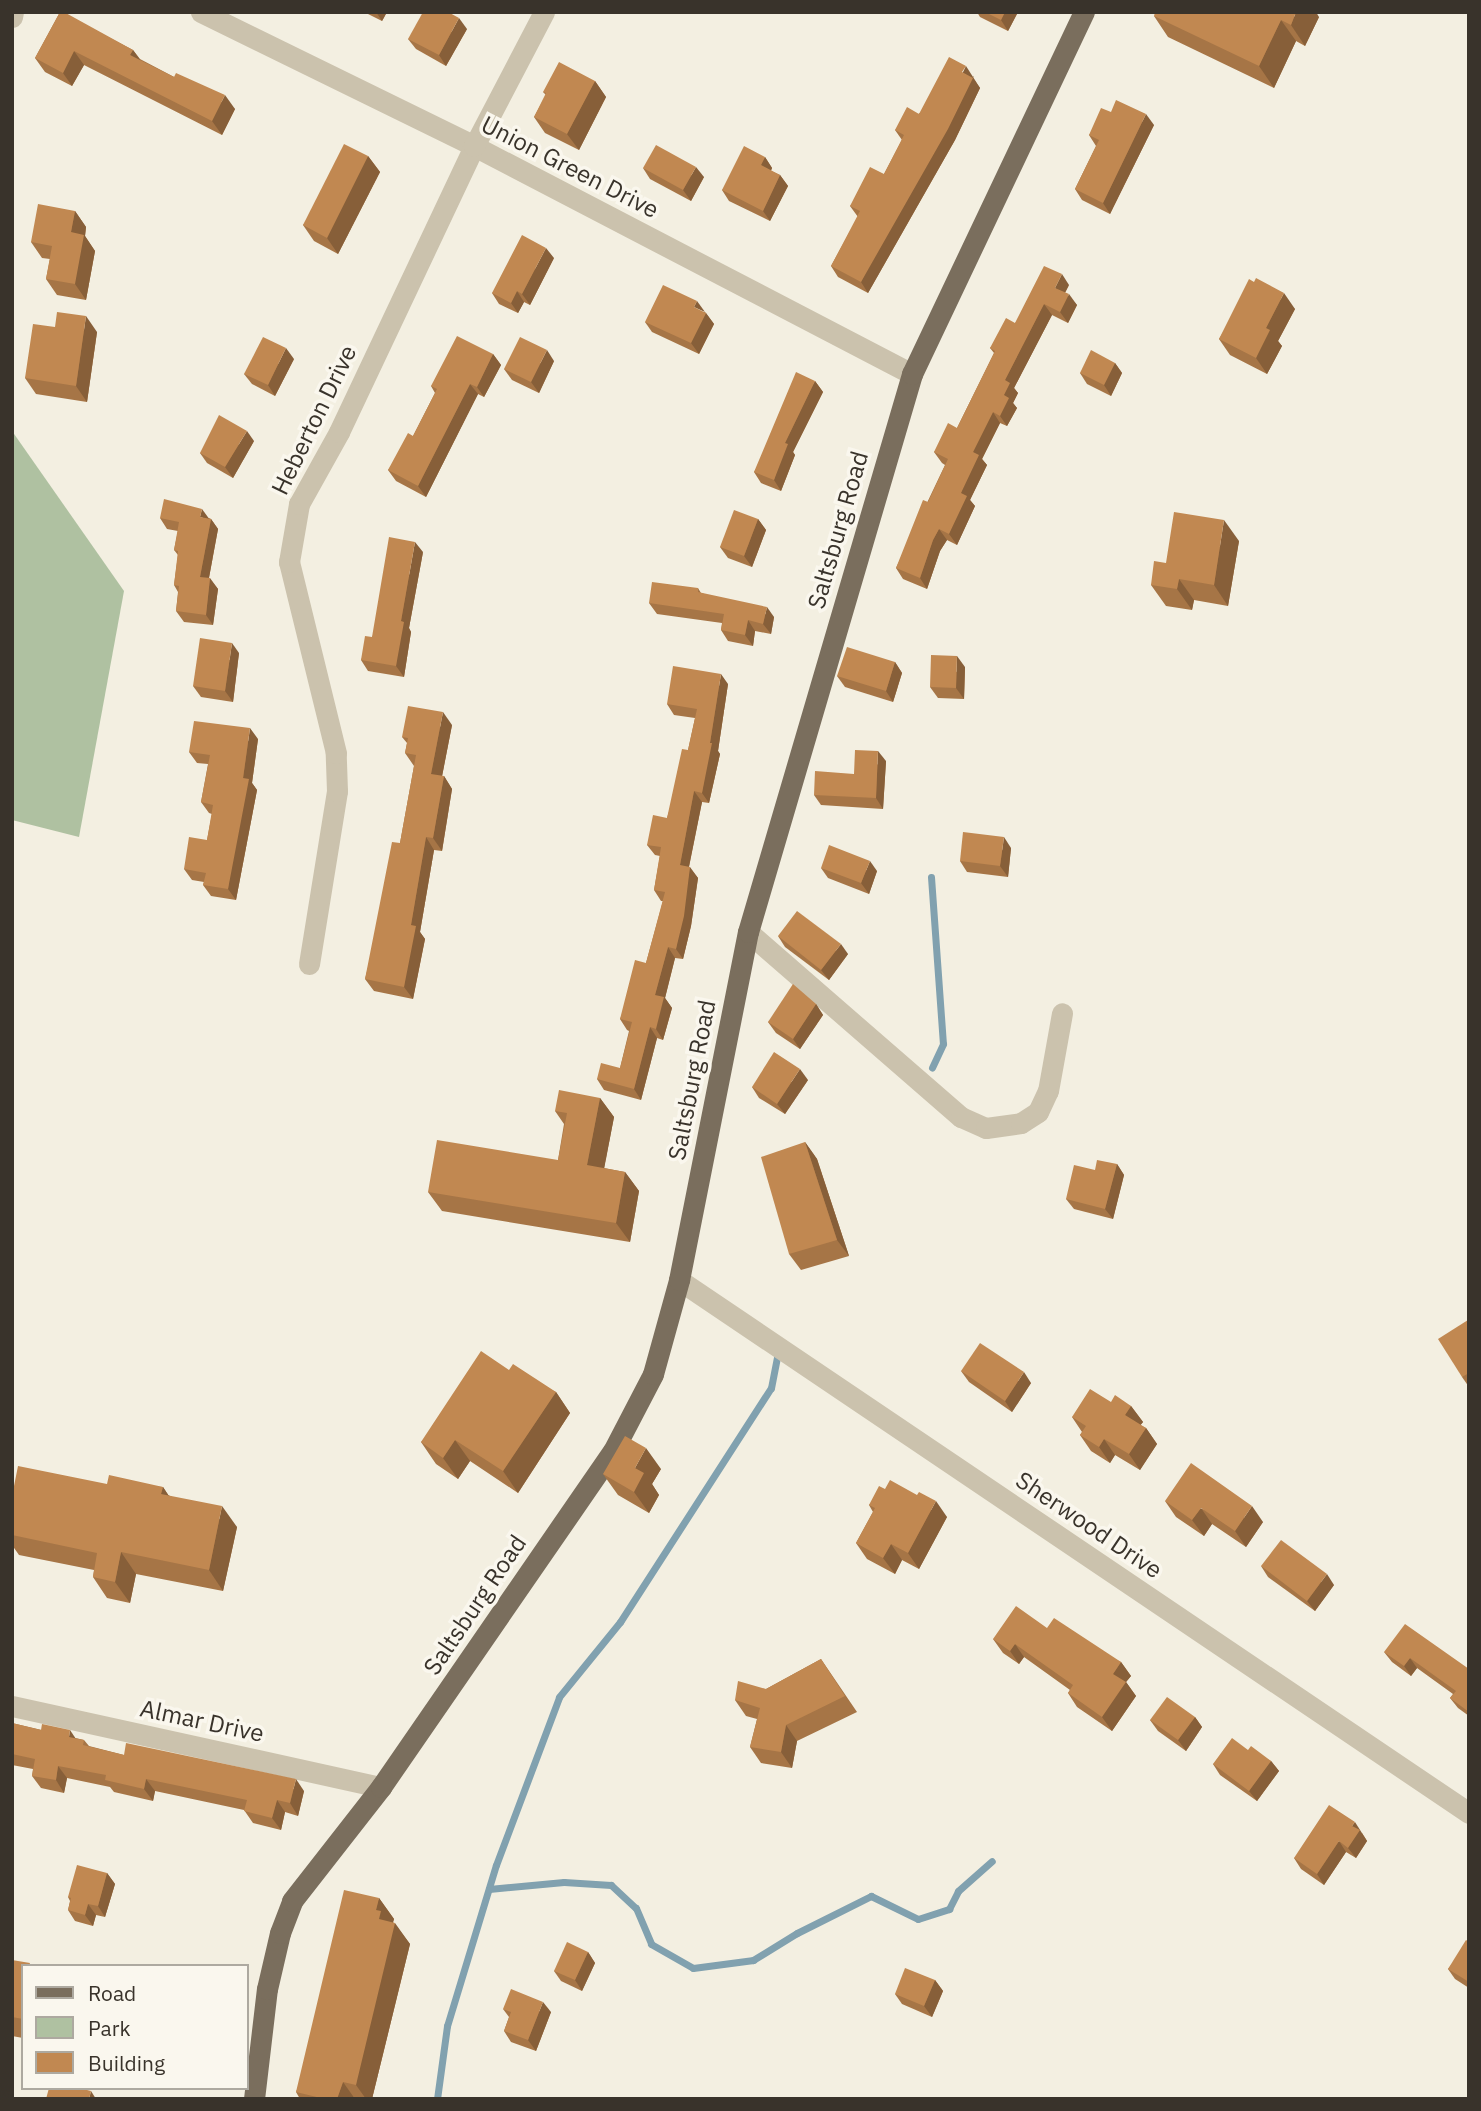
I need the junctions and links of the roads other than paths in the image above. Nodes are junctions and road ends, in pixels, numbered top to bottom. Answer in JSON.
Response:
{"nodes":[{"id":1,"x":201,"y":12,"type":"edge"},
{"id":2,"x":544,"y":12,"type":"edge"},
{"id":3,"x":1084,"y":12,"type":"edge"},
{"id":4,"x":474,"y":146,"type":"junction"},
{"id":5,"x":912,"y":374,"type":"junction"},
{"id":6,"x":748,"y":932,"type":"junction"},
{"id":7,"x":309,"y":964,"type":"dead end"},
{"id":8,"x":1062,"y":1013,"type":"dead end"},
{"id":9,"x":679,"y":1280,"type":"junction"},
{"id":10,"x":12,"y":1706,"type":"edge"},
{"id":11,"x":381,"y":1787,"type":"junction"},
{"id":12,"x":1469,"y":1813,"type":"edge"},
{"id":13,"x":254,"y":2099,"type":"edge"}],
"edges":[{"from":1,"to":4,"type":"street","name":"Union Green Drive"},
{"from":2,"to":4,"type":"street","name":"Heberton Drive"},
{"from":3,"to":5,"type":"main road","name":"Saltsburg Road"},
{"from":4,"to":5,"type":"street","name":"Union Green Drive"},
{"from":4,"to":7,"type":"street","name":"Heberton Drive"},
{"from":5,"to":6,"type":"main road","name":"Saltsburg Road"},
{"from":6,"to":8,"type":"street"},
{"from":6,"to":9,"type":"main road","name":"Saltsburg Road"},
{"from":9,"to":11,"type":"main road","name":"Saltsburg Road"},
{"from":9,"to":12,"type":"street","name":"Sherwood Drive"},
{"from":10,"to":11,"type":"street","name":"Almar Drive"},
{"from":11,"to":13,"type":"main road","name":"Saltsburg Road"}]}
